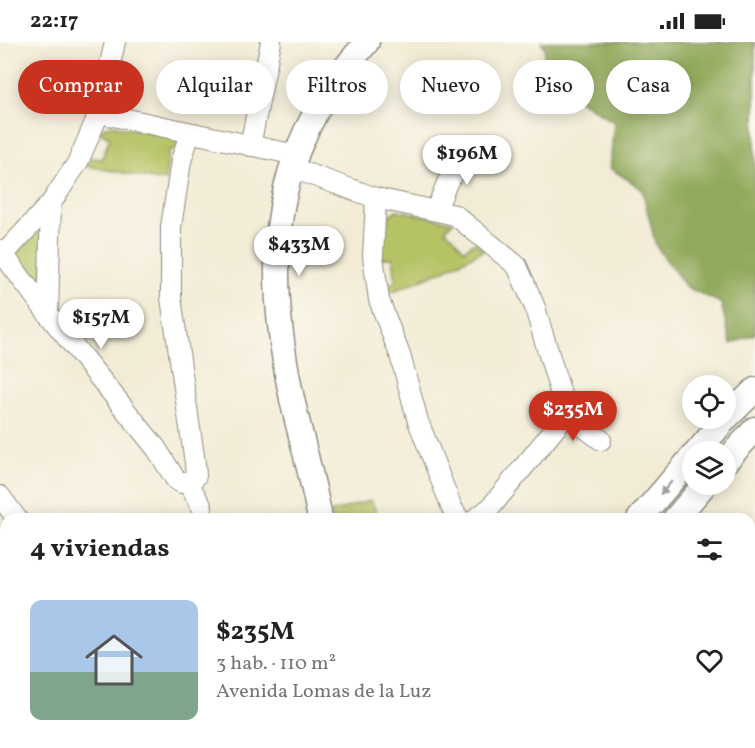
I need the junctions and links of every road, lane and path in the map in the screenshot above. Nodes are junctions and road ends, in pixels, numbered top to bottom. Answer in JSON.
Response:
{"nodes":[{"id":1,"x":115,"y":42,"type":"edge"},
{"id":2,"x":271,"y":42,"type":"edge"},
{"id":3,"x":367,"y":42,"type":"edge"},
{"id":4,"x":111,"y":60,"type":"edge"},
{"id":5,"x":99,"y":114,"type":"edge"},
{"id":6,"x":104,"y":114,"type":"edge"},
{"id":7,"x":190,"y":133,"type":"junction"},
{"id":8,"x":250,"y":146,"type":"junction"},
{"id":9,"x":471,"y":148,"type":"dead end"},
{"id":10,"x":294,"y":162,"type":"junction"},
{"id":11,"x":376,"y":198,"type":"junction"},
{"id":12,"x":51,"y":203,"type":"junction"},
{"id":13,"x":436,"y":210,"type":"junction"},
{"id":14,"x":2,"y":252,"type":"edge"},
{"id":15,"x":48,"y":314,"type":"junction"},
{"id":16,"x":755,"y":390,"type":"edge"},
{"id":17,"x":736,"y":408,"type":"edge"},
{"id":18,"x":567,"y":414,"type":"junction"},
{"id":19,"x":717,"y":429,"type":"edge"},
{"id":20,"x":755,"y":429,"type":"edge"},
{"id":21,"x":191,"y":438,"type":"junction"},
{"id":22,"x":601,"y":440,"type":"dead end"},
{"id":23,"x":706,"y":441,"type":"edge"},
{"id":24,"x":156,"y":448,"type":"junction"},
{"id":25,"x":736,"y":449,"type":"edge"},
{"id":26,"x":682,"y":469,"type":"edge"},
{"id":27,"x":188,"y":483,"type":"junction"},
{"id":28,"x":696,"y":495,"type":"edge"},
{"id":29,"x":0,"y":496,"type":"edge"},
{"id":30,"x":202,"y":507,"type":"dead end"},
{"id":31,"x":13,"y":513,"type":"edge"},
{"id":32,"x":319,"y":513,"type":"edge"},
{"id":33,"x":455,"y":513,"type":"edge"},
{"id":34,"x":483,"y":513,"type":"edge"},
{"id":35,"x":644,"y":513,"type":"edge"},
{"id":36,"x":680,"y":513,"type":"edge"}],
"edges":[{"from":1,"to":4,"type":"street"},
{"from":2,"to":8,"type":"street"},
{"from":3,"to":10,"type":"street"},
{"from":5,"to":12,"type":"street"},
{"from":6,"to":7,"type":"street"},
{"from":7,"to":8,"type":"street"},
{"from":7,"to":21,"type":"street"},
{"from":8,"to":10,"type":"street"},
{"from":9,"to":13,"type":"street"},
{"from":10,"to":11,"type":"street"},
{"from":10,"to":32,"type":"street"},
{"from":11,"to":13,"type":"street"},
{"from":11,"to":33,"type":"street"},
{"from":12,"to":14,"type":"street"},
{"from":12,"to":15,"type":"street"},
{"from":13,"to":18,"type":"street"},
{"from":14,"to":15,"type":"street"},
{"from":15,"to":24,"type":"street"},
{"from":16,"to":17,"type":"street"},
{"from":18,"to":22,"type":"street"},
{"from":18,"to":34,"type":"street"},
{"from":19,"to":23,"type":"street"},
{"from":20,"to":25,"type":"street"},
{"from":21,"to":24,"type":"street"},
{"from":21,"to":27,"type":"street"},
{"from":24,"to":27,"type":"street"},
{"from":26,"to":35,"type":"street","one_way":true},
{"from":27,"to":30,"type":"street"},
{"from":28,"to":36,"type":"street"},
{"from":29,"to":31,"type":"street"}]}
